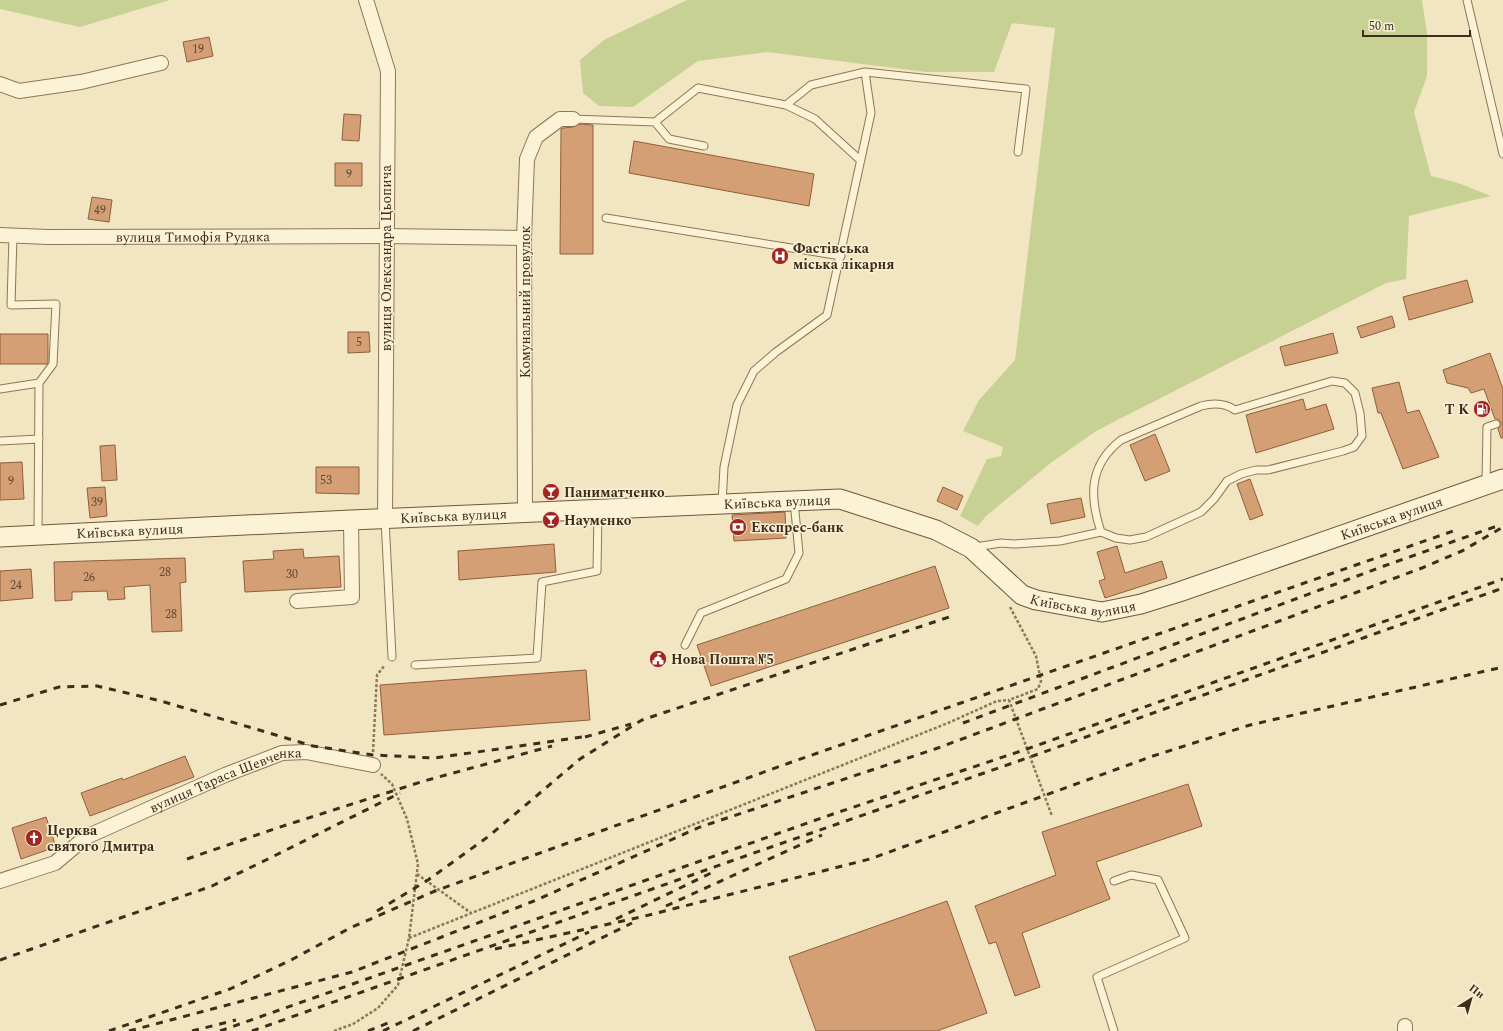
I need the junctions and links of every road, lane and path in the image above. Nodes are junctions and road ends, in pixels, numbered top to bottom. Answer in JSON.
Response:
{"nodes":[{"id":1,"x":366,"y":0,"type":"edge"},
{"id":2,"x":1467,"y":0,"type":"edge"},
{"id":3,"x":161,"y":63,"type":"dead end"},
{"id":4,"x":865,"y":72,"type":"junction"},
{"id":5,"x":0,"y":84,"type":"edge"},
{"id":6,"x":786,"y":106,"type":"junction"},
{"id":7,"x":573,"y":119,"type":"joint"},
{"id":8,"x":655,"y":122,"type":"junction"},
{"id":9,"x":704,"y":146,"type":"dead end"},
{"id":10,"x":1018,"y":152,"type":"dead end"},
{"id":11,"x":1503,"y":154,"type":"edge"},
{"id":12,"x":860,"y":160,"type":"junction"},
{"id":13,"x":606,"y":218,"type":"dead end"},
{"id":14,"x":6,"y":235,"type":"edge"},
{"id":15,"x":386,"y":236,"type":"junction"},
{"id":16,"x":524,"y":238,"type":"junction"},
{"id":17,"x":841,"y":256,"type":"junction"},
{"id":18,"x":39,"y":383,"type":"junction"},
{"id":19,"x":0,"y":389,"type":"edge"},
{"id":20,"x":1496,"y":424,"type":"dead end"},
{"id":21,"x":39,"y":439,"type":"junction"},
{"id":22,"x":0,"y":441,"type":"edge"},
{"id":23,"x":1494,"y":482,"type":"edge"},
{"id":24,"x":794,"y":501,"type":"junction"},
{"id":25,"x":722,"y":504,"type":"junction"},
{"id":26,"x":598,"y":509,"type":"junction"},
{"id":27,"x":525,"y":513,"type":"junction"},
{"id":28,"x":385,"y":519,"type":"junction"},
{"id":29,"x":351,"y":520,"type":"junction"},
{"id":30,"x":1101,"y":532,"type":"junction"},
{"id":31,"x":38,"y":535,"type":"junction"},
{"id":32,"x":0,"y":538,"type":"edge"},
{"id":33,"x":971,"y":548,"type":"junction"},
{"id":34,"x":1010,"y":586,"type":"junction"},
{"id":35,"x":297,"y":601,"type":"dead end"},
{"id":36,"x":685,"y":645,"type":"dead end"},
{"id":37,"x":392,"y":657,"type":"joint"},
{"id":38,"x":415,"y":665,"type":"dead end"},
{"id":39,"x":1009,"y":700,"type":"junction"},
{"id":40,"x":373,"y":765,"type":"junction"},
{"id":41,"x":1052,"y":816,"type":"dead end"},
{"id":42,"x":417,"y":874,"type":"junction"},
{"id":43,"x":1114,"y":881,"type":"dead end"},
{"id":44,"x":0,"y":882,"type":"edge"},
{"id":45,"x":471,"y":913,"type":"junction"},
{"id":46,"x":409,"y":938,"type":"junction"},
{"id":47,"x":334,"y":1031,"type":"edge"},
{"id":48,"x":1114,"y":1031,"type":"edge"}],
"edges":[{"from":1,"to":15,"type":"street","name":"вулиця Олександра Цьопича"},
{"from":2,"to":11,"type":"lane"},
{"from":3,"to":5,"type":"street"},
{"from":4,"to":6,"type":"lane"},
{"from":4,"to":10,"type":"lane"},
{"from":4,"to":12,"type":"lane"},
{"from":6,"to":8,"type":"lane"},
{"from":6,"to":12,"type":"lane"},
{"from":7,"to":8,"type":"lane"},
{"from":7,"to":16,"type":"street","name":"Комунальний провулок"},
{"from":8,"to":9,"type":"lane"},
{"from":12,"to":17,"type":"lane"},
{"from":13,"to":17,"type":"lane"},
{"from":14,"to":15,"type":"street","name":"вулиця Тимофія Рудяка"},
{"from":14,"to":18,"type":"lane"},
{"from":15,"to":16,"type":"street","name":"вулиця Тимофія Рудяка"},
{"from":15,"to":28,"type":"street","name":"вулиця Олександра Цьопича"},
{"from":16,"to":27,"type":"street","name":"Комунальний провулок"},
{"from":17,"to":25,"type":"lane"},
{"from":18,"to":19,"type":"lane"},
{"from":18,"to":21,"type":"lane"},
{"from":20,"to":23,"type":"lane"},
{"from":21,"to":22,"type":"lane"},
{"from":21,"to":31,"type":"lane"},
{"from":23,"to":34,"type":"main road","name":"Київська вулиця"},
{"from":24,"to":25,"type":"main road","name":"Київська вулиця"},
{"from":24,"to":33,"type":"main road","name":"Київська вулиця"},
{"from":24,"to":36,"type":"lane"},
{"from":25,"to":26,"type":"main road","name":"Київська вулиця"},
{"from":26,"to":27,"type":"main road","name":"Київська вулиця"},
{"from":26,"to":38,"type":"lane"},
{"from":27,"to":28,"type":"main road","name":"Київська вулиця"},
{"from":28,"to":29,"type":"main road","name":"Київська вулиця"},
{"from":28,"to":37,"type":"lane"},
{"from":29,"to":31,"type":"main road","name":"Київська вулиця"},
{"from":29,"to":35,"type":"street"},
{"from":30,"to":30,"type":"lane"},
{"from":30,"to":33,"type":"lane"},
{"from":31,"to":32,"type":"main road","name":"Київська вулиця"},
{"from":33,"to":34,"type":"main road","name":"Київська вулиця"},
{"from":34,"to":39,"type":"path"},
{"from":37,"to":40,"type":"path"},
{"from":39,"to":41,"type":"path"},
{"from":39,"to":45,"type":"path"},
{"from":40,"to":42,"type":"path"},
{"from":40,"to":44,"type":"street","name":"вулиця Тараса Шевченка"},
{"from":42,"to":45,"type":"path"},
{"from":42,"to":46,"type":"path"},
{"from":43,"to":48,"type":"lane"},
{"from":45,"to":46,"type":"path"},
{"from":46,"to":47,"type":"path"}]}
